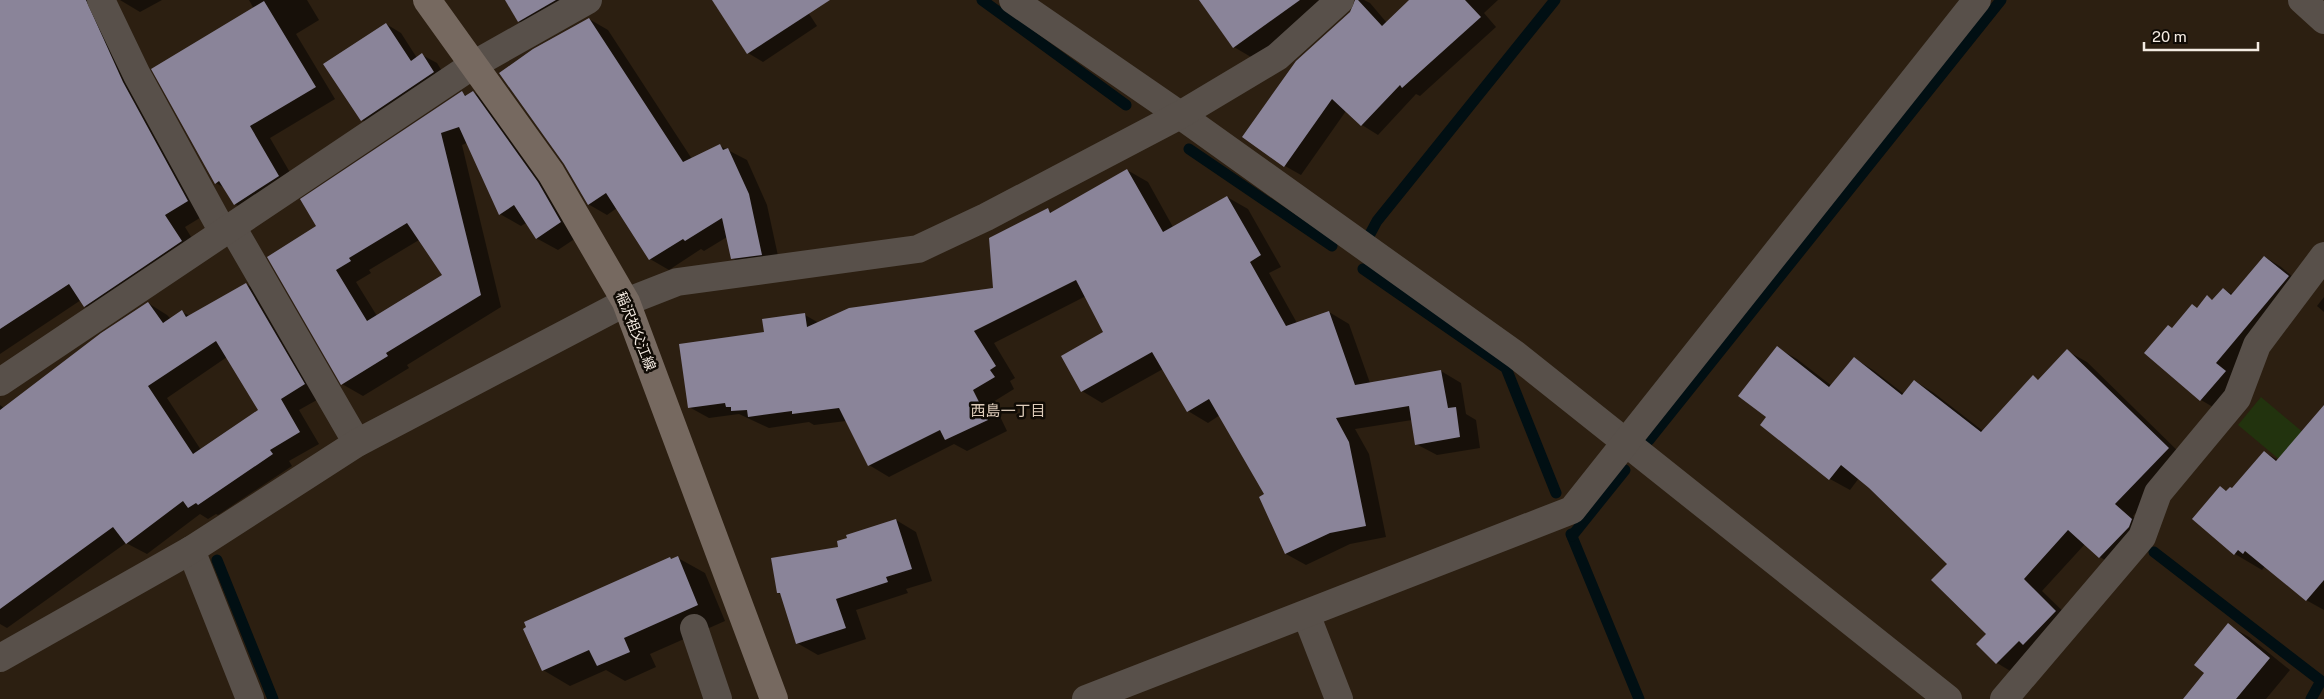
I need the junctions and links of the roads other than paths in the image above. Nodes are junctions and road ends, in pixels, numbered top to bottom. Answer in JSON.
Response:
{"nodes":[{"id":1,"x":101,"y":0,"type":"edge"},
{"id":2,"x":427,"y":0,"type":"edge"},
{"id":3,"x":588,"y":0,"type":"edge"},
{"id":4,"x":1013,"y":0,"type":"edge"},
{"id":5,"x":1340,"y":0,"type":"edge"},
{"id":6,"x":1977,"y":0,"type":"edge"},
{"id":7,"x":2302,"y":0,"type":"edge"},
{"id":8,"x":2324,"y":20,"type":"edge"},
{"id":9,"x":473,"y":65,"type":"junction"},
{"id":10,"x":1180,"y":115,"type":"junction"},
{"id":11,"x":227,"y":229,"type":"junction"},
{"id":12,"x":2324,"y":256,"type":"edge"},
{"id":13,"x":626,"y":302,"type":"junction"},
{"id":14,"x":0,"y":380,"type":"edge"},
{"id":15,"x":1626,"y":442,"type":"junction"},
{"id":16,"x":357,"y":443,"type":"junction"},
{"id":17,"x":191,"y":550,"type":"junction"},
{"id":18,"x":1306,"y":614,"type":"junction"},
{"id":19,"x":694,"y":628,"type":"dead end"},
{"id":20,"x":0,"y":658,"type":"edge"},
{"id":21,"x":250,"y":699,"type":"edge"},
{"id":22,"x":718,"y":699,"type":"edge"},
{"id":23,"x":774,"y":699,"type":"edge"},
{"id":24,"x":1086,"y":699,"type":"edge"},
{"id":25,"x":1339,"y":699,"type":"edge"},
{"id":26,"x":1948,"y":699,"type":"edge"},
{"id":27,"x":2004,"y":699,"type":"edge"}],
"edges":[{"from":1,"to":11,"type":"street"},
{"from":2,"to":9,"type":"main road","name":"稲沢祖父江線"},
{"from":3,"to":9,"type":"street"},
{"from":4,"to":10,"type":"street"},
{"from":5,"to":10,"type":"street"},
{"from":6,"to":15,"type":"street"},
{"from":7,"to":8,"type":"street"},
{"from":9,"to":11,"type":"street"},
{"from":9,"to":13,"type":"main road","name":"稲沢祖父江線"},
{"from":10,"to":13,"type":"street"},
{"from":10,"to":15,"type":"street"},
{"from":11,"to":14,"type":"street"},
{"from":11,"to":16,"type":"street"},
{"from":12,"to":27,"type":"street"},
{"from":13,"to":16,"type":"street"},
{"from":13,"to":23,"type":"main road","name":"稲沢祖父江線"},
{"from":15,"to":18,"type":"street"},
{"from":15,"to":26,"type":"street"},
{"from":16,"to":17,"type":"street"},
{"from":17,"to":20,"type":"street"},
{"from":17,"to":21,"type":"street"},
{"from":18,"to":24,"type":"street"},
{"from":18,"to":25,"type":"street"},
{"from":19,"to":22,"type":"street"}]}
